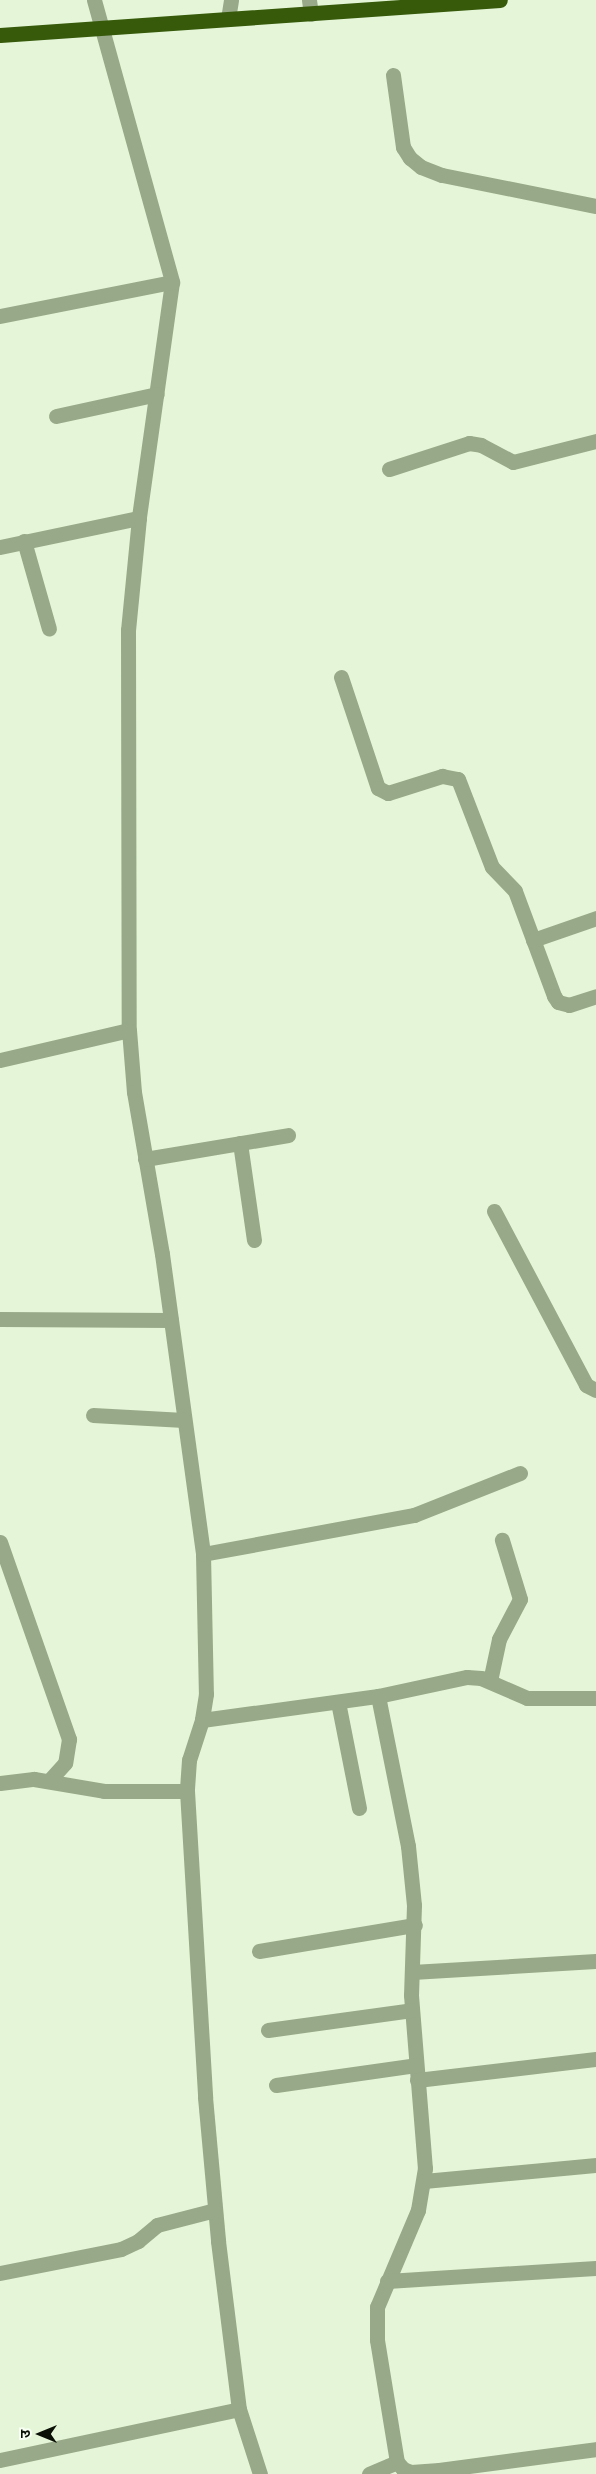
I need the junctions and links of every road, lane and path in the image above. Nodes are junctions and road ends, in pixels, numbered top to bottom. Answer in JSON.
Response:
{"nodes":[{"id":1,"x":94,"y":0,"type":"edge"},
{"id":2,"x":231,"y":0,"type":"edge"},
{"id":3,"x":495,"y":0,"type":"edge"},
{"id":4,"x":500,"y":0,"type":"edge"},
{"id":5,"x":398,"y":4,"type":"edge"},
{"id":6,"x":310,"y":7,"type":"edge"},
{"id":7,"x":228,"y":19,"type":"junction"},
{"id":8,"x":104,"y":28,"type":"junction"},
{"id":9,"x":0,"y":35,"type":"edge"},
{"id":10,"x":392,"y":75,"type":"dead end"},
{"id":11,"x":596,"y":206,"type":"edge"},
{"id":12,"x":172,"y":282,"type":"junction"},
{"id":13,"x":0,"y":316,"type":"edge"},
{"id":14,"x":157,"y":394,"type":"junction"},
{"id":15,"x":56,"y":416,"type":"dead end"},
{"id":16,"x":596,"y":441,"type":"edge"},
{"id":17,"x":389,"y":469,"type":"dead end"},
{"id":18,"x":139,"y":518,"type":"junction"},
{"id":19,"x":24,"y":541,"type":"junction"},
{"id":20,"x":0,"y":547,"type":"edge"},
{"id":21,"x":49,"y":629,"type":"dead end"},
{"id":22,"x":341,"y":677,"type":"dead end"},
{"id":23,"x":596,"y":918,"type":"edge"},
{"id":24,"x":533,"y":940,"type":"junction"},
{"id":25,"x":596,"y":996,"type":"edge"},
{"id":26,"x":129,"y":1030,"type":"junction"},
{"id":27,"x":0,"y":1060,"type":"edge"},
{"id":28,"x":288,"y":1135,"type":"dead end"},
{"id":29,"x":240,"y":1143,"type":"junction"},
{"id":30,"x":145,"y":1160,"type":"junction"},
{"id":31,"x":494,"y":1211,"type":"dead end"},
{"id":32,"x":254,"y":1240,"type":"dead end"},
{"id":33,"x":0,"y":1319,"type":"edge"},
{"id":34,"x":171,"y":1320,"type":"junction"},
{"id":35,"x":596,"y":1390,"type":"edge"},
{"id":36,"x":93,"y":1415,"type":"dead end"},
{"id":37,"x":184,"y":1420,"type":"junction"},
{"id":38,"x":520,"y":1473,"type":"dead end"},
{"id":39,"x":502,"y":1540,"type":"dead end"},
{"id":40,"x":0,"y":1542,"type":"edge"},
{"id":41,"x":203,"y":1554,"type":"junction"},
{"id":42,"x":490,"y":1681,"type":"junction"},
{"id":43,"x":378,"y":1696,"type":"junction"},
{"id":44,"x":596,"y":1698,"type":"edge"},
{"id":45,"x":338,"y":1702,"type":"junction"},
{"id":46,"x":202,"y":1720,"type":"junction"},
{"id":47,"x":49,"y":1781,"type":"junction"},
{"id":48,"x":0,"y":1783,"type":"edge"},
{"id":49,"x":187,"y":1791,"type":"junction"},
{"id":50,"x":359,"y":1808,"type":"dead end"},
{"id":51,"x":415,"y":1925,"type":"junction"},
{"id":52,"x":259,"y":1951,"type":"dead end"},
{"id":53,"x":596,"y":1961,"type":"edge"},
{"id":54,"x":412,"y":1972,"type":"junction"},
{"id":55,"x":412,"y":2010,"type":"junction"},
{"id":56,"x":268,"y":2030,"type":"dead end"},
{"id":57,"x":596,"y":2059,"type":"edge"},
{"id":58,"x":417,"y":2073,"type":"junction"},
{"id":59,"x":276,"y":2085,"type":"dead end"},
{"id":60,"x":596,"y":2165,"type":"edge"},
{"id":61,"x":424,"y":2181,"type":"junction"},
{"id":62,"x":215,"y":2210,"type":"junction"},
{"id":63,"x":596,"y":2268,"type":"edge"},
{"id":64,"x":0,"y":2274,"type":"edge"},
{"id":65,"x":387,"y":2281,"type":"junction"},
{"id":66,"x":239,"y":2409,"type":"junction"},
{"id":67,"x":596,"y":2449,"type":"edge"},
{"id":68,"x":0,"y":2460,"type":"edge"},
{"id":69,"x":397,"y":2462,"type":"junction"},
{"id":70,"x":260,"y":2474,"type":"edge"},
{"id":71,"x":369,"y":2474,"type":"edge"}],
"edges":[{"from":1,"to":8,"type":"street"},
{"from":2,"to":7,"type":"street"},
{"from":3,"to":4,"type":"highway"},
{"from":3,"to":5,"type":"highway"},
{"from":5,"to":6,"type":"highway"},
{"from":6,"to":7,"type":"highway"},
{"from":7,"to":8,"type":"highway"},
{"from":8,"to":9,"type":"highway"},
{"from":8,"to":12,"type":"street"},
{"from":10,"to":11,"type":"street"},
{"from":12,"to":13,"type":"street"},
{"from":12,"to":14,"type":"street"},
{"from":14,"to":15,"type":"street"},
{"from":14,"to":18,"type":"street"},
{"from":16,"to":17,"type":"street"},
{"from":18,"to":19,"type":"street"},
{"from":18,"to":26,"type":"street"},
{"from":19,"to":20,"type":"street"},
{"from":19,"to":21,"type":"street"},
{"from":22,"to":24,"type":"street"},
{"from":23,"to":24,"type":"street"},
{"from":24,"to":25,"type":"street"},
{"from":26,"to":27,"type":"street"},
{"from":26,"to":30,"type":"street"},
{"from":28,"to":29,"type":"street"},
{"from":29,"to":30,"type":"street"},
{"from":29,"to":32,"type":"street"},
{"from":30,"to":34,"type":"street"},
{"from":31,"to":35,"type":"street"},
{"from":33,"to":34,"type":"street"},
{"from":34,"to":37,"type":"street"},
{"from":36,"to":37,"type":"street"},
{"from":37,"to":41,"type":"street"},
{"from":38,"to":41,"type":"street"},
{"from":39,"to":42,"type":"street"},
{"from":40,"to":47,"type":"street"},
{"from":41,"to":46,"type":"street"},
{"from":42,"to":43,"type":"street"},
{"from":42,"to":44,"type":"street"},
{"from":43,"to":45,"type":"street"},
{"from":43,"to":51,"type":"street"},
{"from":45,"to":46,"type":"street"},
{"from":45,"to":50,"type":"street"},
{"from":46,"to":49,"type":"street"},
{"from":47,"to":48,"type":"street"},
{"from":47,"to":49,"type":"street"},
{"from":49,"to":62,"type":"street"},
{"from":51,"to":52,"type":"street"},
{"from":51,"to":54,"type":"street"},
{"from":53,"to":54,"type":"street"},
{"from":54,"to":55,"type":"street"},
{"from":55,"to":56,"type":"street"},
{"from":55,"to":58,"type":"street"},
{"from":57,"to":58,"type":"street"},
{"from":58,"to":59,"type":"street"},
{"from":58,"to":61,"type":"street"},
{"from":60,"to":61,"type":"street"},
{"from":61,"to":65,"type":"street"},
{"from":62,"to":64,"type":"street"},
{"from":62,"to":66,"type":"street"},
{"from":63,"to":65,"type":"street"},
{"from":65,"to":69,"type":"street"},
{"from":66,"to":68,"type":"street"},
{"from":66,"to":70,"type":"street"},
{"from":67,"to":69,"type":"street"},
{"from":69,"to":71,"type":"street"}]}
